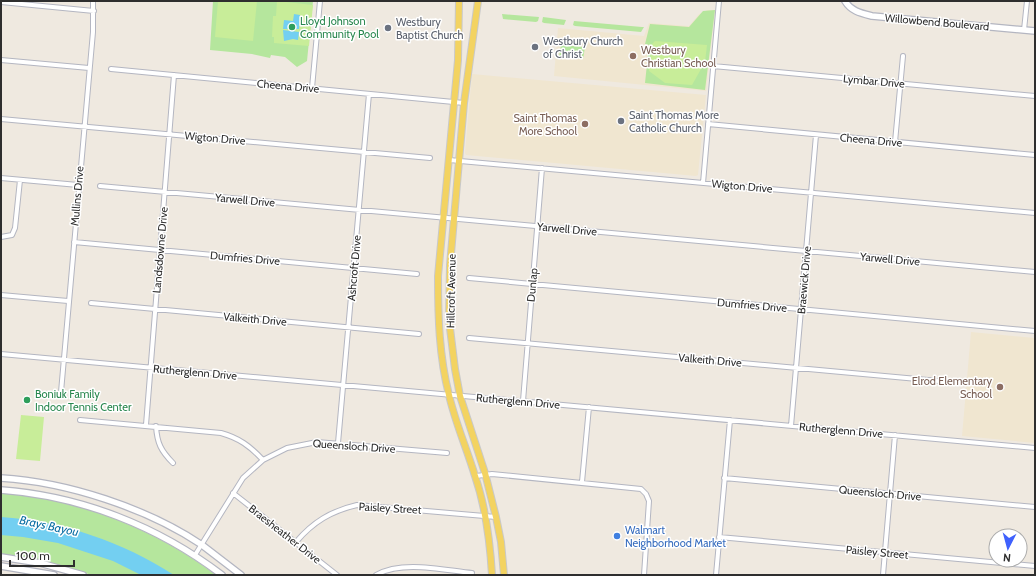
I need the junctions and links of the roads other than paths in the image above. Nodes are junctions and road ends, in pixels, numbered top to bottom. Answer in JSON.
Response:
{"nodes":[{"id":1,"x":94,"y":1,"type":"edge"},
{"id":2,"x":320,"y":1,"type":"edge"},
{"id":3,"x":459,"y":1,"type":"edge"},
{"id":4,"x":478,"y":1,"type":"edge"},
{"id":5,"x":719,"y":1,"type":"edge"},
{"id":6,"x":845,"y":1,"type":"edge"},
{"id":7,"x":1027,"y":1,"type":"edge"},
{"id":8,"x":1,"y":2,"type":"edge"},
{"id":9,"x":94,"y":11,"type":"junction"},
{"id":10,"x":1024,"y":30,"type":"junction"},
{"id":11,"x":1035,"y":31,"type":"edge"},
{"id":12,"x":904,"y":56,"type":"dead end"},
{"id":13,"x":1,"y":60,"type":"edge"},
{"id":14,"x":713,"y":66,"type":"junction"},
{"id":15,"x":89,"y":68,"type":"junction"},
{"id":16,"x":111,"y":69,"type":"dead end"},
{"id":17,"x":174,"y":75,"type":"junction"},
{"id":18,"x":901,"y":83,"type":"junction"},
{"id":19,"x":312,"y":88,"type":"junction"},
{"id":20,"x":369,"y":94,"type":"junction"},
{"id":21,"x":1035,"y":96,"type":"edge"},
{"id":22,"x":454,"y":102,"type":"junction"},
{"id":23,"x":464,"y":103,"type":"junction"},
{"id":24,"x":1,"y":119,"type":"edge"},
{"id":25,"x":708,"y":124,"type":"junction"},
{"id":26,"x":84,"y":127,"type":"junction"},
{"id":27,"x":170,"y":134,"type":"junction"},
{"id":28,"x":816,"y":135,"type":"junction"},
{"id":29,"x":895,"y":142,"type":"junction"},
{"id":30,"x":364,"y":152,"type":"junction"},
{"id":31,"x":1035,"y":155,"type":"edge"},
{"id":32,"x":430,"y":158,"type":"dead end"},
{"id":33,"x":449,"y":160,"type":"junction"},
{"id":34,"x":460,"y":160,"type":"junction"},
{"id":35,"x":542,"y":168,"type":"junction"},
{"id":36,"x":1,"y":178,"type":"edge"},
{"id":37,"x":20,"y":180,"type":"junction"},
{"id":38,"x":703,"y":183,"type":"junction"},
{"id":39,"x":78,"y":185,"type":"junction"},
{"id":40,"x":100,"y":186,"type":"dead end"},
{"id":41,"x":165,"y":192,"type":"junction"},
{"id":42,"x":811,"y":192,"type":"junction"},
{"id":43,"x":359,"y":210,"type":"junction"},
{"id":44,"x":1035,"y":213,"type":"edge"},
{"id":45,"x":443,"y":218,"type":"junction"},
{"id":46,"x":454,"y":219,"type":"junction"},
{"id":47,"x":538,"y":227,"type":"junction"},
{"id":48,"x":1,"y":237,"type":"edge"},
{"id":49,"x":74,"y":242,"type":"junction"},
{"id":50,"x":160,"y":250,"type":"junction"},
{"id":51,"x":806,"y":251,"type":"junction"},
{"id":52,"x":354,"y":268,"type":"junction"},
{"id":53,"x":1035,"y":272,"type":"edge"},
{"id":54,"x":417,"y":274,"type":"dead end"},
{"id":55,"x":469,"y":278,"type":"dead end"},
{"id":56,"x":532,"y":284,"type":"junction"},
{"id":57,"x":1,"y":295,"type":"edge"},
{"id":58,"x":68,"y":301,"type":"junction"},
{"id":59,"x":91,"y":303,"type":"dead end"},
{"id":60,"x":155,"y":310,"type":"junction"},
{"id":61,"x":801,"y":310,"type":"junction"},
{"id":62,"x":348,"y":328,"type":"junction"},
{"id":63,"x":1035,"y":331,"type":"edge"},
{"id":64,"x":419,"y":334,"type":"dead end"},
{"id":65,"x":469,"y":338,"type":"dead end"},
{"id":66,"x":527,"y":343,"type":"junction"},
{"id":67,"x":1,"y":354,"type":"edge"},
{"id":68,"x":63,"y":360,"type":"junction"},
{"id":69,"x":150,"y":367,"type":"junction"},
{"id":70,"x":796,"y":368,"type":"junction"},
{"id":71,"x":950,"y":382,"type":"dead end"},
{"id":72,"x":344,"y":386,"type":"junction"},
{"id":73,"x":61,"y":392,"type":"dead end"},
{"id":74,"x":449,"y":395,"type":"junction"},
{"id":75,"x":460,"y":396,"type":"junction"},
{"id":76,"x":523,"y":401,"type":"junction"},
{"id":77,"x":589,"y":407,"type":"junction"},
{"id":78,"x":80,"y":420,"type":"dead end"},
{"id":79,"x":730,"y":420,"type":"junction"},
{"id":80,"x":146,"y":426,"type":"junction"},
{"id":81,"x":156,"y":426,"type":"junction"},
{"id":82,"x":791,"y":426,"type":"junction"},
{"id":83,"x":895,"y":435,"type":"junction"},
{"id":84,"x":338,"y":443,"type":"junction"},
{"id":85,"x":1035,"y":448,"type":"edge"},
{"id":86,"x":447,"y":454,"type":"dead end"},
{"id":87,"x":263,"y":460,"type":"junction"},
{"id":88,"x":173,"y":463,"type":"dead end"},
{"id":89,"x":485,"y":473,"type":"junction"},
{"id":90,"x":476,"y":476,"type":"junction"},
{"id":91,"x":1,"y":478,"type":"edge"},
{"id":92,"x":724,"y":478,"type":"junction"},
{"id":93,"x":582,"y":482,"type":"junction"},
{"id":94,"x":1,"y":490,"type":"edge"},
{"id":95,"x":80,"y":492,"type":"junction"},
{"id":96,"x":233,"y":493,"type":"junction"},
{"id":97,"x":889,"y":494,"type":"junction"},
{"id":98,"x":78,"y":503,"type":"junction"},
{"id":99,"x":1035,"y":507,"type":"edge"},
{"id":100,"x":486,"y":516,"type":"junction"},
{"id":101,"x":496,"y":517,"type":"junction"},
{"id":102,"x":719,"y":537,"type":"junction"},
{"id":103,"x":296,"y":542,"type":"junction"},
{"id":104,"x":201,"y":545,"type":"junction"},
{"id":105,"x":885,"y":553,"type":"junction"},
{"id":106,"x":195,"y":556,"type":"junction"},
{"id":107,"x":1,"y":557,"type":"edge"},
{"id":108,"x":47,"y":564,"type":"junction"},
{"id":109,"x":1,"y":566,"type":"edge"},
{"id":110,"x":1035,"y":566,"type":"edge"},
{"id":111,"x":472,"y":573,"type":"dead end"},
{"id":112,"x":46,"y":574,"type":"edge"},
{"id":113,"x":54,"y":575,"type":"edge"},
{"id":114,"x":83,"y":575,"type":"edge"},
{"id":115,"x":222,"y":575,"type":"edge"},
{"id":116,"x":241,"y":575,"type":"edge"},
{"id":117,"x":337,"y":575,"type":"edge"},
{"id":118,"x":376,"y":575,"type":"edge"},
{"id":119,"x":492,"y":575,"type":"edge"},
{"id":120,"x":504,"y":575,"type":"edge"},
{"id":121,"x":644,"y":575,"type":"edge"},
{"id":122,"x":716,"y":575,"type":"edge"},
{"id":123,"x":883,"y":575,"type":"edge"}],
"edges":[{"from":1,"to":9,"type":"street","name":"Mullins Drive"},
{"from":2,"to":19,"type":"street"},
{"from":3,"to":22,"type":"main road","name":"Hillcroft Avenue"},
{"from":4,"to":23,"type":"main road","name":"Hillcroft Avenue"},
{"from":5,"to":14,"type":"street"},
{"from":6,"to":10,"type":"main road","name":"Willowbend Boulevard"},
{"from":7,"to":10,"type":"street"},
{"from":8,"to":9,"type":"street"},
{"from":9,"to":15,"type":"street","name":"Mullins Drive"},
{"from":10,"to":11,"type":"main road","name":"Willowbend Boulevard"},
{"from":12,"to":18,"type":"street"},
{"from":13,"to":15,"type":"street"},
{"from":14,"to":18,"type":"street","name":"Lymbar Drive"},
{"from":14,"to":25,"type":"street"},
{"from":15,"to":26,"type":"street","name":"Mullins Drive"},
{"from":16,"to":17,"type":"street","name":"Cheena Drive"},
{"from":17,"to":19,"type":"street","name":"Cheena Drive"},
{"from":17,"to":27,"type":"street","name":"Landsdowne Drive"},
{"from":18,"to":21,"type":"street","name":"Lymbar Drive"},
{"from":18,"to":29,"type":"street"},
{"from":19,"to":20,"type":"street","name":"Cheena Drive"},
{"from":20,"to":22,"type":"street","name":"Cheena Drive"},
{"from":20,"to":30,"type":"street","name":"Ashcroft Drive"},
{"from":22,"to":23,"type":"street","name":"Cheena Drive"},
{"from":22,"to":33,"type":"main road","name":"Hillcroft Avenue"},
{"from":23,"to":34,"type":"main road","name":"Hillcroft Avenue"},
{"from":24,"to":26,"type":"street","name":"Wigton Drive"},
{"from":25,"to":28,"type":"street","name":"Cheena Drive"},
{"from":25,"to":38,"type":"street"},
{"from":26,"to":27,"type":"street","name":"Wigton Drive"},
{"from":26,"to":39,"type":"street","name":"Mullins Drive"},
{"from":27,"to":30,"type":"street","name":"Wigton Drive"},
{"from":27,"to":41,"type":"street","name":"Landsdowne Drive"},
{"from":28,"to":29,"type":"street","name":"Cheena Drive"},
{"from":28,"to":42,"type":"street","name":"Braewick Drive"},
{"from":29,"to":31,"type":"street","name":"Cheena Drive"},
{"from":30,"to":32,"type":"street","name":"Wigton Drive"},
{"from":30,"to":43,"type":"street","name":"Ashcroft Drive"},
{"from":33,"to":34,"type":"street","name":"Wigton Drive"},
{"from":33,"to":45,"type":"main road","name":"Hillcroft Avenue"},
{"from":34,"to":35,"type":"street","name":"Wigton Drive"},
{"from":34,"to":46,"type":"main road","name":"Hillcroft Avenue"},
{"from":35,"to":38,"type":"street","name":"Wigton Drive"},
{"from":35,"to":47,"type":"street","name":"Dunlap"},
{"from":36,"to":37,"type":"street"},
{"from":37,"to":39,"type":"street"},
{"from":37,"to":48,"type":"street"},
{"from":38,"to":42,"type":"street","name":"Wigton Drive"},
{"from":39,"to":49,"type":"street","name":"Mullins Drive"},
{"from":40,"to":41,"type":"street","name":"Yarwell Drive"},
{"from":41,"to":43,"type":"street","name":"Yarwell Drive"},
{"from":41,"to":50,"type":"street","name":"Landsdowne Drive"},
{"from":42,"to":44,"type":"street","name":"Wigton Drive"},
{"from":42,"to":51,"type":"street","name":"Braewick Drive"},
{"from":43,"to":45,"type":"street","name":"Yarwell Drive"},
{"from":43,"to":52,"type":"street","name":"Ashcroft Drive"},
{"from":45,"to":46,"type":"street","name":"Yarwell Drive"},
{"from":45,"to":74,"type":"main road","name":"Hillcroft Avenue"},
{"from":46,"to":47,"type":"street","name":"Yarwell Drive"},
{"from":46,"to":75,"type":"main road","name":"Hillcroft Avenue"},
{"from":47,"to":51,"type":"street","name":"Yarwell Drive"},
{"from":47,"to":56,"type":"street","name":"Dunlap"},
{"from":49,"to":50,"type":"street","name":"Dumfries Drive"},
{"from":49,"to":58,"type":"street","name":"Mullins Drive"},
{"from":50,"to":52,"type":"street","name":"Dumfries Drive"},
{"from":50,"to":60,"type":"street","name":"Landsdowne Drive"},
{"from":51,"to":53,"type":"street","name":"Yarwell Drive"},
{"from":51,"to":61,"type":"street","name":"Braewick Drive"},
{"from":52,"to":54,"type":"street","name":"Dumfries Drive"},
{"from":52,"to":62,"type":"street","name":"Ashcroft Drive"},
{"from":55,"to":56,"type":"street","name":"Dumfries Drive"},
{"from":56,"to":61,"type":"street","name":"Dumfries Drive"},
{"from":56,"to":66,"type":"street","name":"Dunlap"},
{"from":57,"to":58,"type":"street"},
{"from":58,"to":68,"type":"street","name":"Mullins Drive"},
{"from":59,"to":60,"type":"street","name":"Valkeith Drive"},
{"from":60,"to":62,"type":"street","name":"Valkeith Drive"},
{"from":60,"to":69,"type":"street","name":"Landsdowne Drive"},
{"from":61,"to":63,"type":"street","name":"Dumfries Drive"},
{"from":61,"to":70,"type":"street","name":"Braewick Drive"},
{"from":62,"to":64,"type":"street","name":"Valkeith Drive"},
{"from":62,"to":72,"type":"street","name":"Ashcroft Drive"},
{"from":65,"to":66,"type":"street","name":"Valkeith Drive"},
{"from":66,"to":70,"type":"street","name":"Valkeith Drive"},
{"from":66,"to":76,"type":"street","name":"Dunlap"},
{"from":67,"to":68,"type":"street","name":"Rutherglenn Drive"},
{"from":68,"to":69,"type":"street","name":"Rutherglenn Drive"},
{"from":68,"to":73,"type":"street","name":"Mullins Drive"},
{"from":69,"to":72,"type":"street","name":"Rutherglenn Drive"},
{"from":69,"to":80,"type":"street","name":"Landsdowne Drive"},
{"from":70,"to":71,"type":"street","name":"Valkeith Drive"},
{"from":70,"to":82,"type":"street","name":"Braewick Drive"},
{"from":72,"to":74,"type":"street","name":"Rutherglenn Drive"},
{"from":72,"to":84,"type":"street","name":"Ashcroft Drive"},
{"from":74,"to":75,"type":"street","name":"Rutherglenn Drive"},
{"from":74,"to":90,"type":"main road","name":"Hillcroft Avenue"},
{"from":75,"to":76,"type":"street","name":"Rutherglenn Drive"},
{"from":75,"to":89,"type":"main road","name":"Hillcroft Avenue"},
{"from":76,"to":77,"type":"street","name":"Rutherglenn Drive"},
{"from":77,"to":79,"type":"street","name":"Rutherglenn Drive"},
{"from":77,"to":93,"type":"street"},
{"from":78,"to":80,"type":"street"},
{"from":79,"to":82,"type":"street","name":"Rutherglenn Drive"},
{"from":79,"to":92,"type":"street"},
{"from":80,"to":81,"type":"street"},
{"from":81,"to":87,"type":"street"},
{"from":81,"to":88,"type":"street"},
{"from":82,"to":83,"type":"street","name":"Rutherglenn Drive"},
{"from":83,"to":85,"type":"street","name":"Rutherglenn Drive"},
{"from":83,"to":97,"type":"street"},
{"from":84,"to":86,"type":"street","name":"Queensloch Drive"},
{"from":84,"to":87,"type":"street","name":"Queensloch Drive"},
{"from":87,"to":96,"type":"street","name":"Queensloch Drive"},
{"from":89,"to":90,"type":"street"},
{"from":89,"to":93,"type":"street"},
{"from":89,"to":101,"type":"main road","name":"Hillcroft Avenue"},
{"from":90,"to":100,"type":"main road","name":"Hillcroft Avenue"},
{"from":91,"to":95,"type":"main road"},
{"from":92,"to":97,"type":"street","name":"Queensloch Drive"},
{"from":92,"to":102,"type":"street"},
{"from":93,"to":121,"type":"street"},
{"from":94,"to":98,"type":"main road"},
{"from":95,"to":98,"type":"main road"},
{"from":95,"to":104,"type":"main road"},
{"from":96,"to":103,"type":"street","name":"Braesheather Drive"},
{"from":96,"to":104,"type":"street","name":"Queensloch Drive"},
{"from":97,"to":99,"type":"street","name":"Queensloch Drive"},
{"from":97,"to":105,"type":"street"},
{"from":98,"to":106,"type":"main road"},
{"from":100,"to":101,"type":"street","name":"Paisley Street"},
{"from":100,"to":103,"type":"street","name":"Paisley Street"},
{"from":100,"to":119,"type":"main road","name":"Hillcroft Avenue"},
{"from":101,"to":120,"type":"main road","name":"Hillcroft Avenue"},
{"from":102,"to":105,"type":"street","name":"Paisley Street"},
{"from":102,"to":122,"type":"street"},
{"from":103,"to":117,"type":"street","name":"Braesheather Drive"},
{"from":104,"to":106,"type":"street","name":"Queensloch Drive"},
{"from":104,"to":116,"type":"main road"},
{"from":105,"to":110,"type":"street","name":"Paisley Street"},
{"from":105,"to":123,"type":"street"},
{"from":106,"to":115,"type":"main road"},
{"from":107,"to":108,"type":"main road"},
{"from":108,"to":112,"type":"street"},
{"from":108,"to":114,"type":"main road"},
{"from":109,"to":112,"type":"main road"},
{"from":111,"to":118,"type":"street"},
{"from":112,"to":113,"type":"main road"}]}
